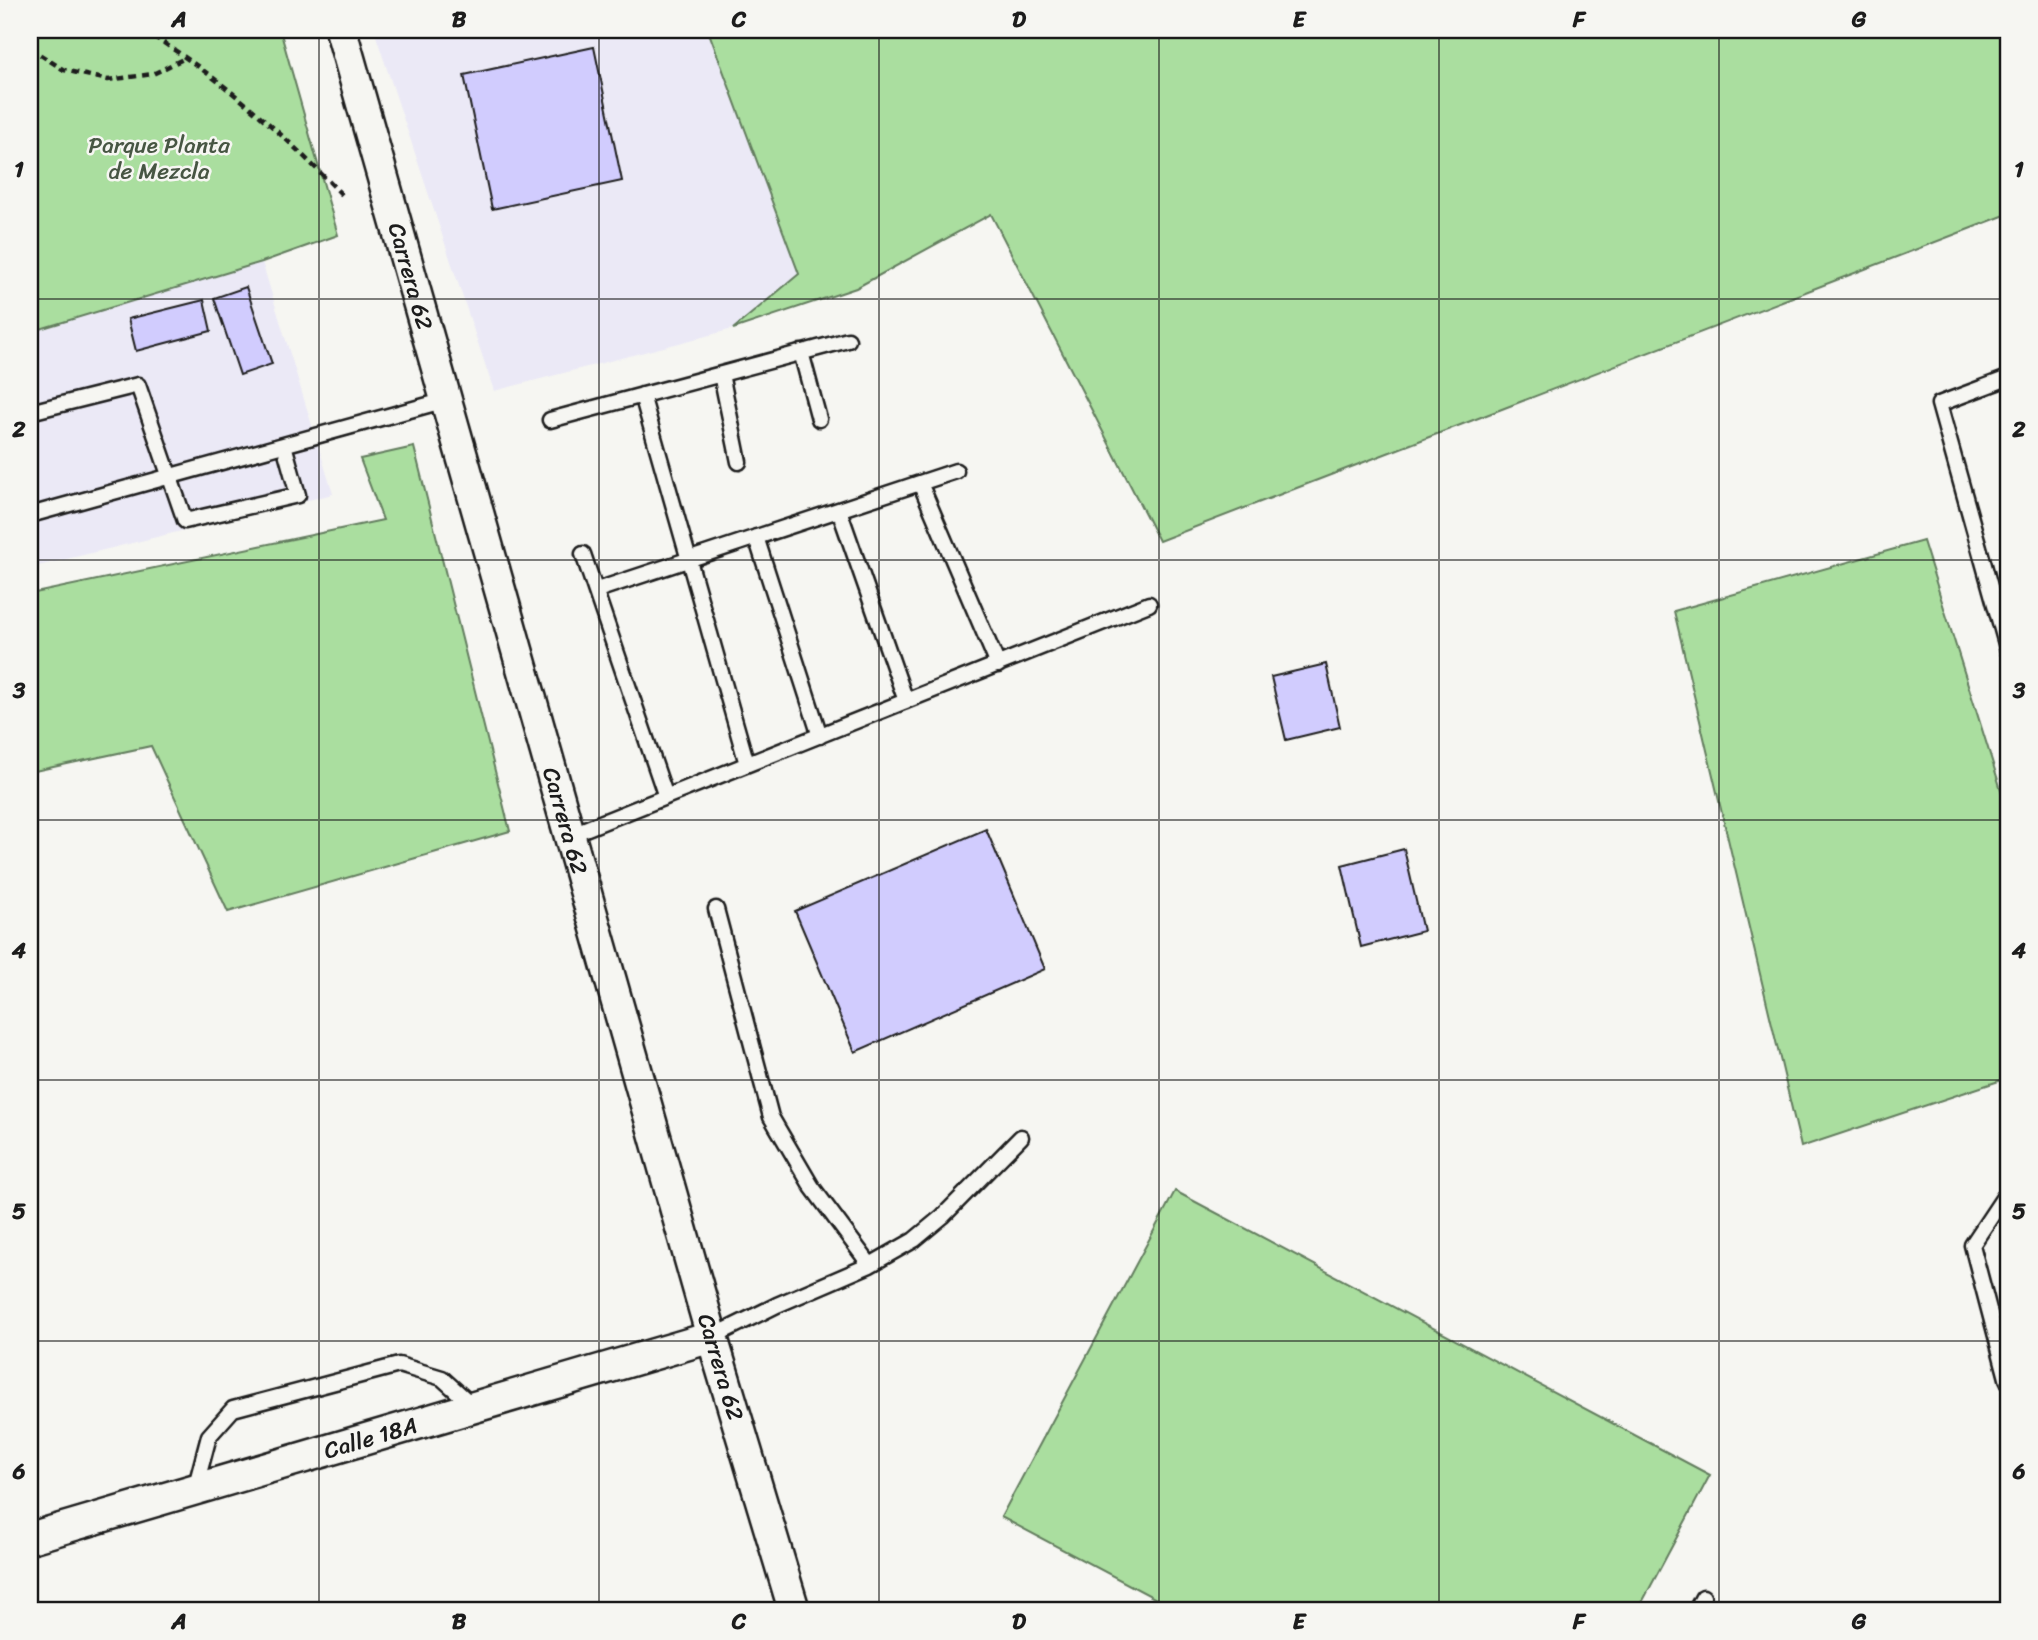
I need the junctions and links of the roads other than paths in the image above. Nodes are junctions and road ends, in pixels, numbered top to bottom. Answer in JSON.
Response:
{"nodes":[{"id":1,"x":341,"y":30,"type":"edge"},
{"id":2,"x":848,"y":340,"type":"dead end"},
{"id":3,"x":802,"y":352,"type":"junction"},
{"id":4,"x":720,"y":374,"type":"junction"},
{"id":5,"x":2008,"y":378,"type":"edge"},
{"id":6,"x":642,"y":395,"type":"junction"},
{"id":7,"x":446,"y":400,"type":"junction"},
{"id":8,"x":30,"y":412,"type":"edge"},
{"id":9,"x":819,"y":419,"type":"dead end"},
{"id":10,"x":550,"y":420,"type":"dead end"},
{"id":11,"x":284,"y":445,"type":"junction"},
{"id":12,"x":738,"y":463,"type":"dead end"},
{"id":13,"x":956,"y":471,"type":"dead end"},
{"id":14,"x":169,"y":476,"type":"junction"},
{"id":15,"x":920,"y":482,"type":"junction"},
{"id":16,"x":839,"y":510,"type":"junction"},
{"id":17,"x":30,"y":514,"type":"edge"},
{"id":18,"x":757,"y":537,"type":"junction"},
{"id":19,"x":583,"y":554,"type":"dead end"},
{"id":20,"x":689,"y":559,"type":"junction"},
{"id":21,"x":597,"y":590,"type":"junction"},
{"id":22,"x":1149,"y":604,"type":"dead end"},
{"id":23,"x":2008,"y":650,"type":"edge"},
{"id":24,"x":998,"y":665,"type":"junction"},
{"id":25,"x":906,"y":701,"type":"junction"},
{"id":26,"x":820,"y":736,"type":"junction"},
{"id":27,"x":747,"y":764,"type":"junction"},
{"id":28,"x":666,"y":797,"type":"junction"},
{"id":29,"x":570,"y":835,"type":"junction"},
{"id":30,"x":716,"y":909,"type":"dead end"},
{"id":31,"x":1021,"y":1137,"type":"dead end"},
{"id":32,"x":2008,"y":1191,"type":"edge"},
{"id":33,"x":870,"y":1265,"type":"junction"},
{"id":34,"x":712,"y":1337,"type":"junction"},
{"id":35,"x":2008,"y":1382,"type":"edge"},
{"id":36,"x":474,"y":1407,"type":"junction"},
{"id":37,"x":195,"y":1489,"type":"junction"},
{"id":38,"x":30,"y":1538,"type":"edge"},
{"id":39,"x":794,"y":1610,"type":"edge"}],
"edges":[{"from":1,"to":7,"type":"street","name":"Carrera 62"},
{"from":2,"to":3,"type":"lane"},
{"from":3,"to":4,"type":"lane"},
{"from":3,"to":9,"type":"lane"},
{"from":4,"to":6,"type":"lane"},
{"from":4,"to":12,"type":"lane"},
{"from":5,"to":23,"type":"lane"},
{"from":6,"to":10,"type":"lane"},
{"from":6,"to":20,"type":"lane"},
{"from":7,"to":11,"type":"lane"},
{"from":7,"to":29,"type":"street","name":"Carrera 62"},
{"from":8,"to":14,"type":"lane"},
{"from":11,"to":14,"type":"lane"},
{"from":11,"to":14,"type":"lane"},
{"from":13,"to":15,"type":"lane"},
{"from":14,"to":17,"type":"lane"},
{"from":15,"to":16,"type":"lane"},
{"from":15,"to":24,"type":"lane"},
{"from":16,"to":18,"type":"lane"},
{"from":16,"to":25,"type":"lane"},
{"from":18,"to":20,"type":"lane"},
{"from":18,"to":26,"type":"lane"},
{"from":19,"to":21,"type":"lane"},
{"from":20,"to":21,"type":"lane"},
{"from":20,"to":27,"type":"lane"},
{"from":21,"to":28,"type":"lane"},
{"from":22,"to":24,"type":"lane"},
{"from":24,"to":25,"type":"lane"},
{"from":25,"to":26,"type":"lane"},
{"from":26,"to":27,"type":"lane"},
{"from":27,"to":28,"type":"lane"},
{"from":28,"to":29,"type":"lane"},
{"from":29,"to":34,"type":"street","name":"Carrera 62"},
{"from":30,"to":33,"type":"lane"},
{"from":31,"to":33,"type":"lane"},
{"from":32,"to":35,"type":"lane"},
{"from":33,"to":34,"type":"lane"},
{"from":34,"to":36,"type":"street","name":"Calle 18A"},
{"from":34,"to":39,"type":"street","name":"Carrera 62"},
{"from":36,"to":37,"type":"street","name":"Calle 18A"},
{"from":36,"to":37,"type":"lane"},
{"from":37,"to":38,"type":"street","name":"Calle 18A"}]}
